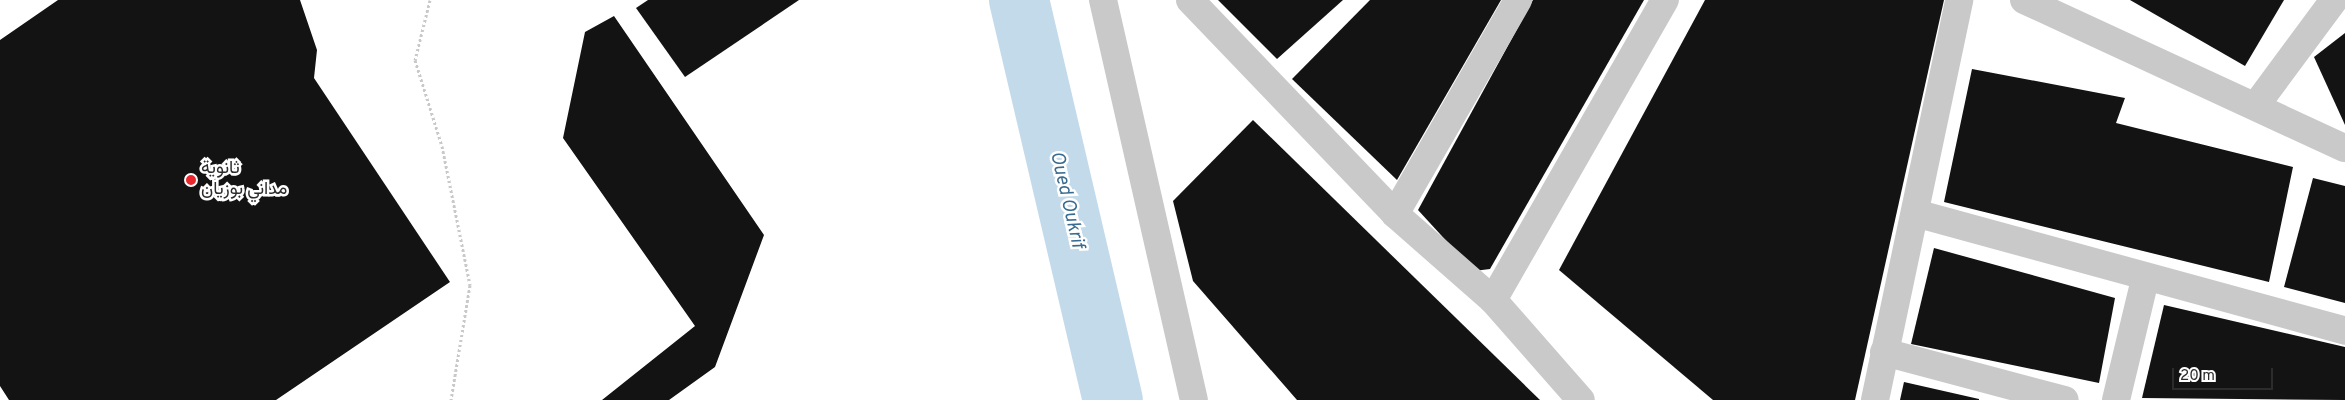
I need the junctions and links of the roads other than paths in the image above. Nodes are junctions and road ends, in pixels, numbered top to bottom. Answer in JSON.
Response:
{"nodes":[{"id":1,"x":1103,"y":0,"type":"edge"},
{"id":2,"x":1190,"y":0,"type":"edge"},
{"id":3,"x":1518,"y":0,"type":"edge"},
{"id":4,"x":1665,"y":0,"type":"edge"},
{"id":5,"x":1959,"y":0,"type":"edge"},
{"id":6,"x":2024,"y":0,"type":"edge"},
{"id":7,"x":2334,"y":0,"type":"edge"},
{"id":8,"x":2257,"y":104,"type":"junction"},
{"id":9,"x":2345,"y":148,"type":"edge"},
{"id":10,"x":1915,"y":213,"type":"junction"},
{"id":11,"x":1396,"y":214,"type":"junction"},
{"id":12,"x":2145,"y":279,"type":"junction"},
{"id":13,"x":1493,"y":300,"type":"junction"},
{"id":14,"x":2345,"y":331,"type":"edge"},
{"id":15,"x":1884,"y":352,"type":"junction"},
{"id":16,"x":1194,"y":400,"type":"edge"},
{"id":17,"x":1581,"y":400,"type":"edge"},
{"id":18,"x":1875,"y":400,"type":"edge"},
{"id":19,"x":2065,"y":400,"type":"edge"},
{"id":20,"x":2116,"y":400,"type":"edge"}],
"edges":[{"from":1,"to":16,"type":"street"},
{"from":2,"to":11,"type":"street"},
{"from":3,"to":11,"type":"street"},
{"from":4,"to":13,"type":"street"},
{"from":5,"to":10,"type":"street"},
{"from":6,"to":8,"type":"street"},
{"from":7,"to":8,"type":"street"},
{"from":8,"to":9,"type":"street"},
{"from":10,"to":12,"type":"street"},
{"from":10,"to":15,"type":"street"},
{"from":11,"to":13,"type":"street"},
{"from":12,"to":14,"type":"street"},
{"from":12,"to":20,"type":"street"},
{"from":13,"to":17,"type":"street"},
{"from":15,"to":18,"type":"street"},
{"from":15,"to":19,"type":"street"}]}
